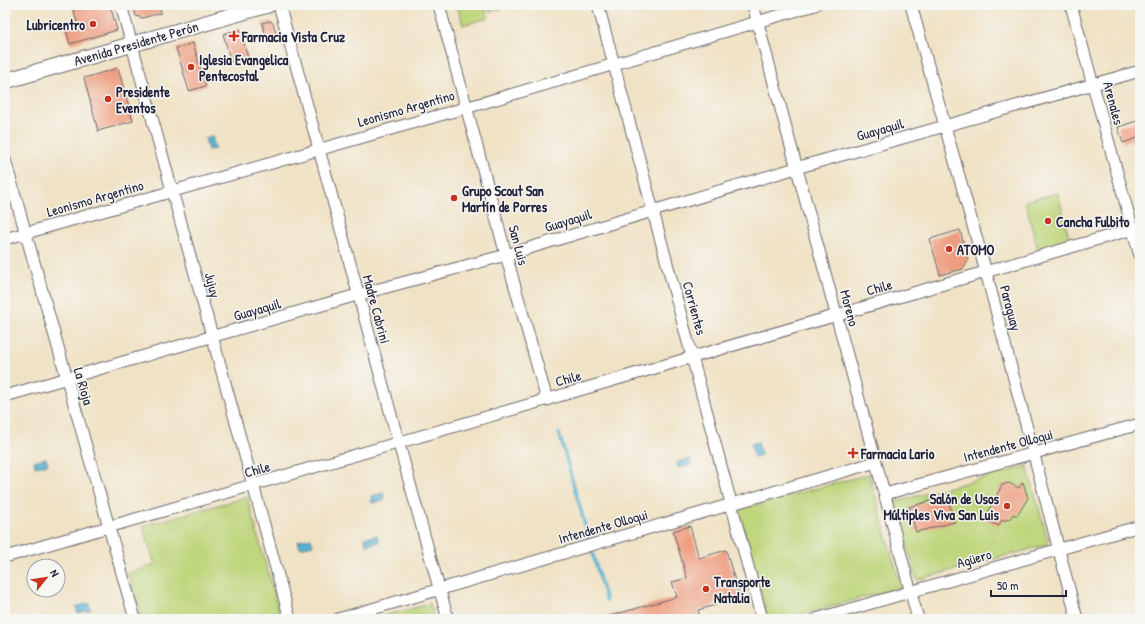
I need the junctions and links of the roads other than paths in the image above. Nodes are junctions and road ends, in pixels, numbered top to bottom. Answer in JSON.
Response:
{"nodes":[{"id":1,"x":121,"y":5,"type":"edge"},
{"id":2,"x":268,"y":5,"type":"edge"},
{"id":3,"x":279,"y":5,"type":"edge"},
{"id":4,"x":439,"y":5,"type":"edge"},
{"id":5,"x":598,"y":5,"type":"edge"},
{"id":6,"x":753,"y":5,"type":"edge"},
{"id":7,"x":814,"y":5,"type":"edge"},
{"id":8,"x":911,"y":5,"type":"edge"},
{"id":9,"x":1071,"y":5,"type":"edge"},
{"id":10,"x":757,"y":22,"type":"junction"},
{"id":11,"x":131,"y":44,"type":"junction"},
{"id":12,"x":614,"y":65,"type":"junction"},
{"id":13,"x":1140,"y":71,"type":"edge"},
{"id":14,"x":5,"y":81,"type":"edge"},
{"id":15,"x":1093,"y":84,"type":"junction"},
{"id":16,"x":466,"y":107,"type":"junction"},
{"id":17,"x":944,"y":126,"type":"junction"},
{"id":18,"x":319,"y":148,"type":"junction"},
{"id":19,"x":5,"y":160,"type":"edge"},
{"id":20,"x":796,"y":168,"type":"junction"},
{"id":21,"x":172,"y":192,"type":"junction"},
{"id":22,"x":653,"y":210,"type":"junction"},
{"id":23,"x":1136,"y":228,"type":"edge"},
{"id":24,"x":26,"y":233,"type":"junction"},
{"id":25,"x":5,"y":239,"type":"edge"},
{"id":26,"x":506,"y":255,"type":"junction"},
{"id":27,"x":1140,"y":256,"type":"edge"},
{"id":28,"x":986,"y":272,"type":"junction"},
{"id":29,"x":357,"y":295,"type":"junction"},
{"id":30,"x":836,"y":316,"type":"junction"},
{"id":31,"x":212,"y":338,"type":"junction"},
{"id":32,"x":692,"y":358,"type":"junction"},
{"id":33,"x":66,"y":378,"type":"junction"},
{"id":34,"x":5,"y":396,"type":"edge"},
{"id":35,"x":547,"y":400,"type":"junction"},
{"id":36,"x":1140,"y":424,"type":"edge"},
{"id":37,"x":398,"y":443,"type":"junction"},
{"id":38,"x":1034,"y":454,"type":"junction"},
{"id":39,"x":876,"y":462,"type":"junction"},
{"id":40,"x":252,"y":486,"type":"junction"},
{"id":41,"x":885,"y":494,"type":"junction"},
{"id":42,"x":732,"y":504,"type":"junction"},
{"id":43,"x":1140,"y":526,"type":"edge"},
{"id":44,"x":109,"y":527,"type":"junction"},
{"id":45,"x":1059,"y":549,"type":"junction"},
{"id":46,"x":5,"y":557,"type":"edge"},
{"id":47,"x":440,"y":590,"type":"junction"},
{"id":48,"x":911,"y":592,"type":"junction"},
{"id":49,"x":135,"y":619,"type":"edge"},
{"id":50,"x":290,"y":619,"type":"edge"},
{"id":51,"x":338,"y":619,"type":"edge"},
{"id":52,"x":448,"y":619,"type":"edge"},
{"id":53,"x":762,"y":619,"type":"edge"},
{"id":54,"x":816,"y":619,"type":"edge"},
{"id":55,"x":918,"y":619,"type":"edge"},
{"id":56,"x":1077,"y":619,"type":"edge"}],
"edges":[{"from":1,"to":11,"type":"street","name":"Jujuy"},
{"from":2,"to":11,"type":"main road","name":"Avenida Presidente Perón"},
{"from":3,"to":18,"type":"street","name":"Madre Cabrini"},
{"from":4,"to":16,"type":"street","name":"San Luis"},
{"from":5,"to":12,"type":"street","name":"Corrientes"},
{"from":6,"to":10,"type":"street","name":"Moreno"},
{"from":7,"to":10,"type":"street","name":"Leonismo Argentino"},
{"from":8,"to":17,"type":"street","name":"Paraguay"},
{"from":9,"to":15,"type":"street","name":"Arenales"},
{"from":10,"to":12,"type":"street","name":"Leonismo Argentino"},
{"from":10,"to":20,"type":"street","name":"Moreno"},
{"from":11,"to":14,"type":"main road","name":"Avenida Presidente Perón"},
{"from":11,"to":21,"type":"street","name":"Jujuy"},
{"from":12,"to":16,"type":"street","name":"Leonismo Argentino"},
{"from":12,"to":22,"type":"street","name":"Corrientes"},
{"from":13,"to":15,"type":"street","name":"Guayaquil"},
{"from":15,"to":17,"type":"street","name":"Guayaquil"},
{"from":15,"to":23,"type":"street","name":"Arenales"},
{"from":16,"to":18,"type":"street","name":"Leonismo Argentino"},
{"from":16,"to":26,"type":"street","name":"San Luis"},
{"from":17,"to":20,"type":"street","name":"Guayaquil"},
{"from":17,"to":28,"type":"street","name":"Paraguay"},
{"from":18,"to":21,"type":"street","name":"Leonismo Argentino"},
{"from":18,"to":29,"type":"street","name":"Madre Cabrini"},
{"from":19,"to":24,"type":"street","name":"La Rioja"},
{"from":20,"to":22,"type":"street","name":"Guayaquil"},
{"from":20,"to":30,"type":"street","name":"Moreno"},
{"from":21,"to":24,"type":"street","name":"Leonismo Argentino"},
{"from":21,"to":31,"type":"street","name":"Jujuy"},
{"from":22,"to":26,"type":"street","name":"Guayaquil"},
{"from":22,"to":32,"type":"street","name":"Corrientes"},
{"from":23,"to":27,"type":"street","name":"Arenales"},
{"from":23,"to":28,"type":"street","name":"Chile"},
{"from":24,"to":25,"type":"street","name":"Leonismo Argentino"},
{"from":24,"to":33,"type":"street","name":"La Rioja"},
{"from":26,"to":29,"type":"street","name":"Guayaquil"},
{"from":26,"to":35,"type":"street","name":"San Luis"},
{"from":28,"to":30,"type":"street","name":"Chile"},
{"from":28,"to":38,"type":"street","name":"Paraguay"},
{"from":29,"to":31,"type":"street","name":"Guayaquil"},
{"from":29,"to":37,"type":"street","name":"Madre Cabrini"},
{"from":30,"to":32,"type":"street","name":"Chile"},
{"from":30,"to":39,"type":"street","name":"Moreno"},
{"from":31,"to":33,"type":"street","name":"Guayaquil"},
{"from":31,"to":40,"type":"street","name":"Jujuy"},
{"from":32,"to":35,"type":"street","name":"Chile"},
{"from":32,"to":42,"type":"street","name":"Corrientes"},
{"from":33,"to":34,"type":"street","name":"Guayaquil"},
{"from":33,"to":44,"type":"street","name":"La Rioja"},
{"from":35,"to":37,"type":"street","name":"Chile"},
{"from":36,"to":38,"type":"street","name":"Intendente Olloqui"},
{"from":37,"to":40,"type":"street","name":"Chile"},
{"from":37,"to":47,"type":"street","name":"Madre Cabrini"},
{"from":38,"to":41,"type":"street","name":"Intendente Olloqui"},
{"from":38,"to":45,"type":"street","name":"Paraguay"},
{"from":39,"to":41,"type":"street","name":"Moreno"},
{"from":39,"to":42,"type":"street","name":"Intendente Olloqui"},
{"from":40,"to":44,"type":"street","name":"Chile"},
{"from":40,"to":50,"type":"street","name":"Jujuy"},
{"from":41,"to":48,"type":"street","name":"Moreno"},
{"from":42,"to":47,"type":"street","name":"Intendente Olloqui"},
{"from":42,"to":53,"type":"street","name":"Corrientes"},
{"from":43,"to":45,"type":"street","name":"Agüero"},
{"from":44,"to":46,"type":"street","name":"Chile"},
{"from":44,"to":49,"type":"street","name":"La Rioja"},
{"from":45,"to":48,"type":"street","name":"Agüero"},
{"from":45,"to":56,"type":"street","name":"Paraguay"},
{"from":47,"to":51,"type":"street","name":"Intendente Olloqui"},
{"from":47,"to":52,"type":"street","name":"Madre Cabrini"},
{"from":48,"to":54,"type":"street","name":"Agüero"},
{"from":48,"to":55,"type":"street","name":"Moreno"}]}
